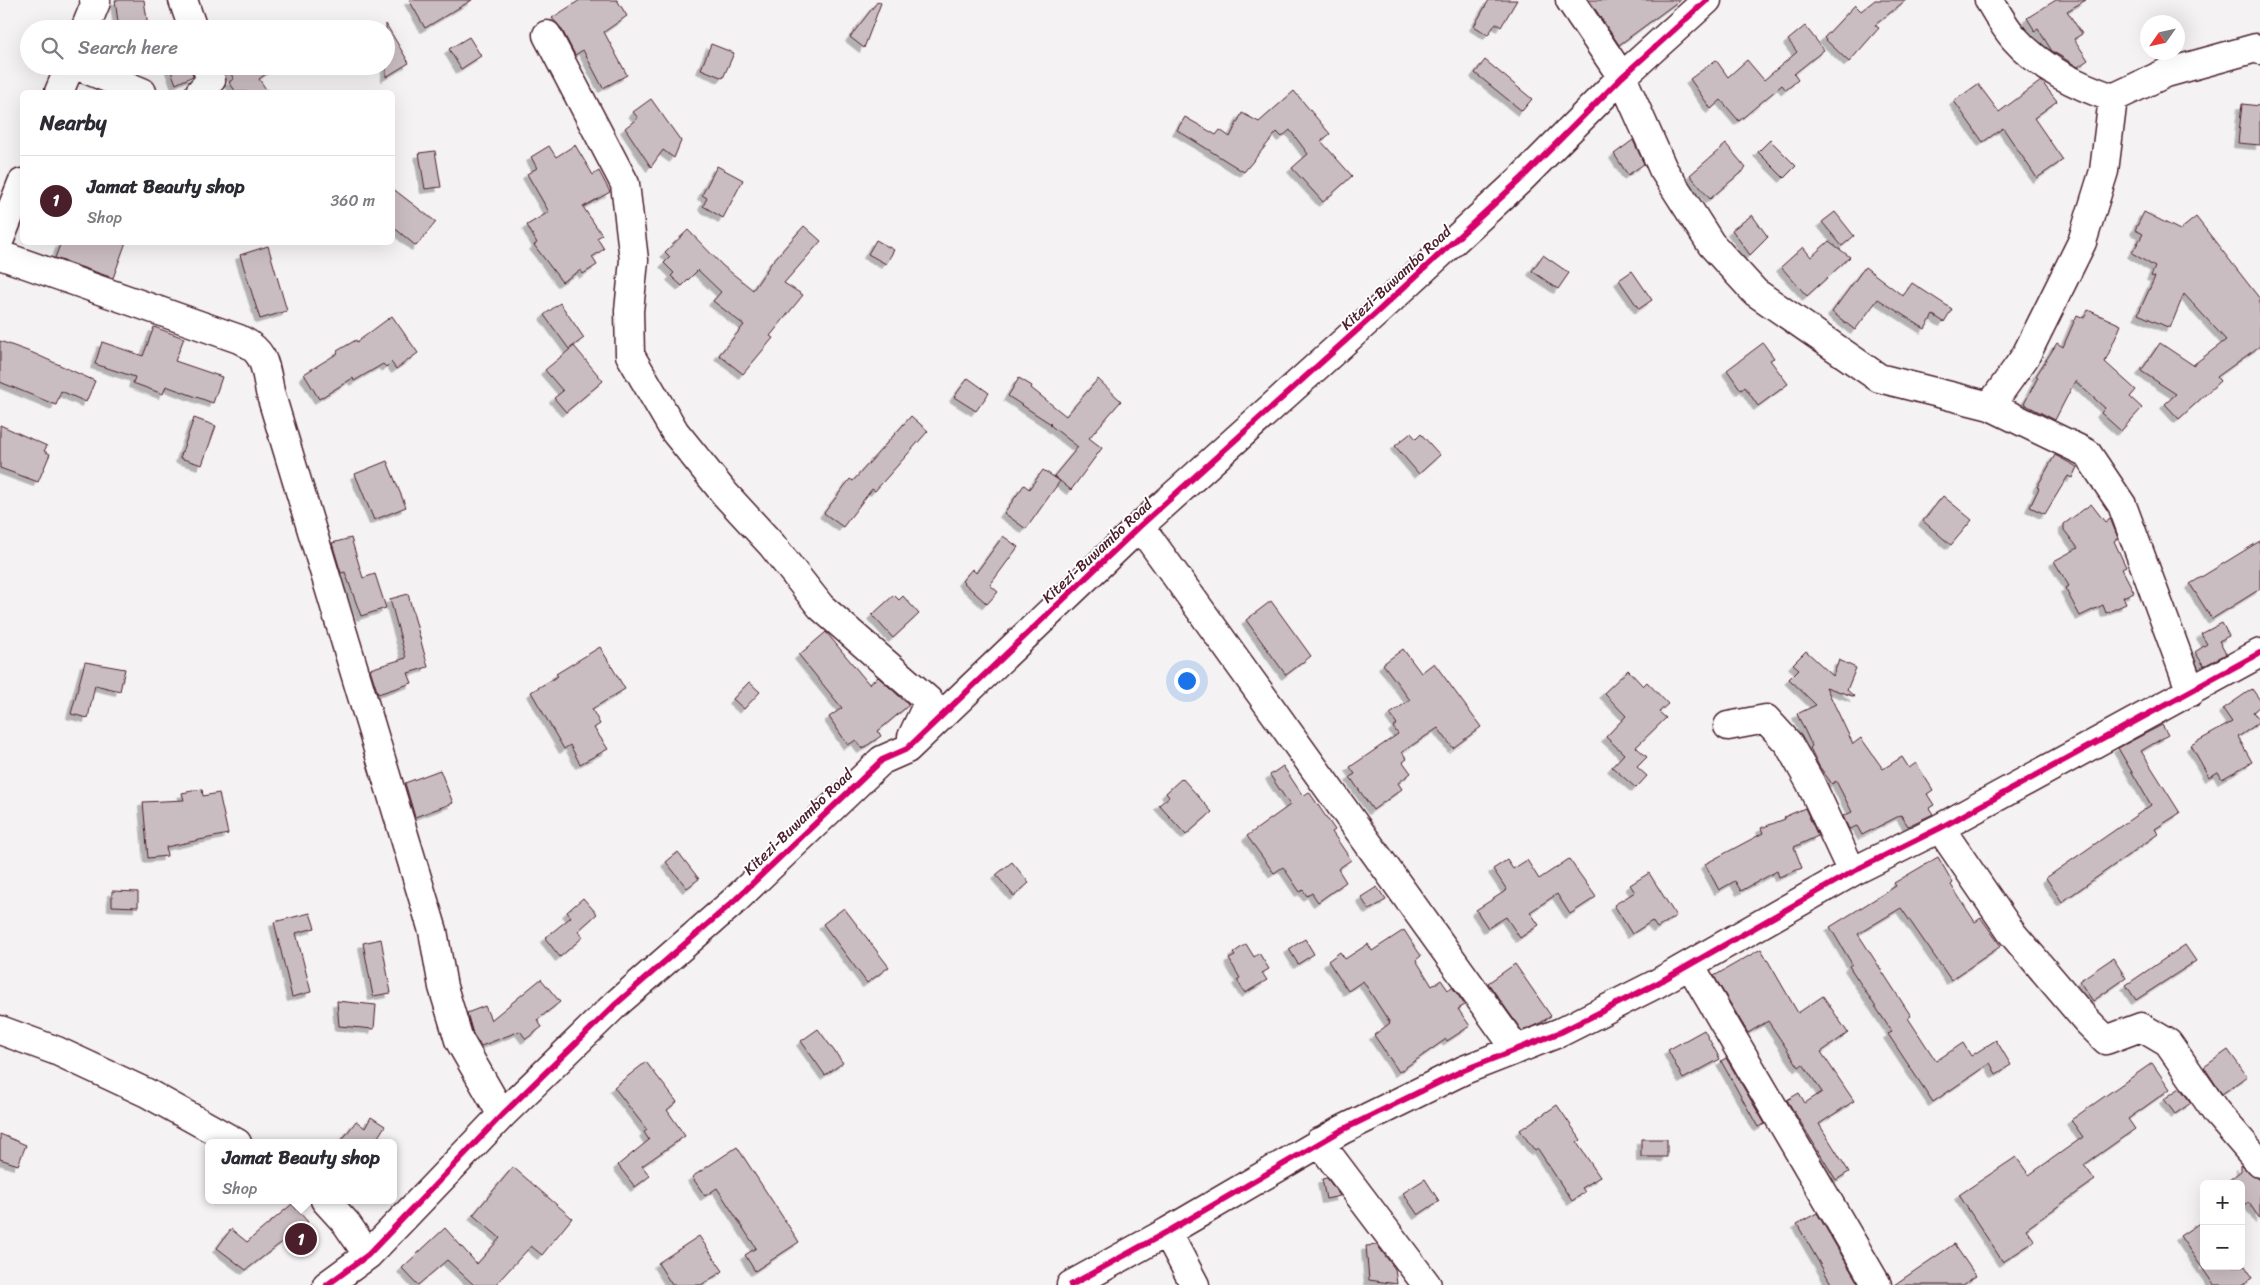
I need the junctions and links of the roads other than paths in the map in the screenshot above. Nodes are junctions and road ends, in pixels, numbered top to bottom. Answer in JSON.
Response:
{"nodes":[{"id":1,"x":94,"y":0,"type":"edge"},
{"id":2,"x":184,"y":0,"type":"edge"},
{"id":3,"x":1570,"y":0,"type":"edge"},
{"id":4,"x":1707,"y":0,"type":"edge"},
{"id":5,"x":1989,"y":0,"type":"edge"},
{"id":6,"x":89,"y":20,"type":"edge"},
{"id":7,"x":190,"y":20,"type":"edge"},
{"id":8,"x":547,"y":35,"type":"dead end"},
{"id":9,"x":2260,"y":50,"type":"edge"},
{"id":10,"x":66,"y":75,"type":"edge"},
{"id":11,"x":100,"y":75,"type":"edge"},
{"id":12,"x":209,"y":75,"type":"edge"},
{"id":13,"x":1622,"y":77,"type":"junction"},
{"id":14,"x":60,"y":90,"type":"edge"},
{"id":15,"x":137,"y":90,"type":"edge"},
{"id":16,"x":202,"y":90,"type":"edge"},
{"id":17,"x":2113,"y":98,"type":"junction"},
{"id":18,"x":20,"y":188,"type":"edge"},
{"id":19,"x":0,"y":239,"type":"edge"},
{"id":20,"x":0,"y":255,"type":"edge"},
{"id":21,"x":1990,"y":406,"type":"junction"},
{"id":22,"x":1140,"y":526,"type":"junction"},
{"id":23,"x":2260,"y":654,"type":"edge"},
{"id":24,"x":2191,"y":692,"type":"junction"},
{"id":25,"x":1728,"y":726,"type":"dead end"},
{"id":26,"x":906,"y":749,"type":"junction"},
{"id":27,"x":1940,"y":828,"type":"junction"},
{"id":28,"x":1852,"y":872,"type":"junction"},
{"id":29,"x":1690,"y":965,"type":"junction"},
{"id":30,"x":0,"y":1030,"type":"edge"},
{"id":31,"x":1516,"y":1050,"type":"junction"},
{"id":32,"x":502,"y":1115,"type":"junction"},
{"id":33,"x":230,"y":1139,"type":"edge"},
{"id":34,"x":1319,"y":1142,"type":"junction"},
{"id":35,"x":2260,"y":1163,"type":"edge"},
{"id":36,"x":329,"y":1204,"type":"edge"},
{"id":37,"x":1167,"y":1232,"type":"junction"},
{"id":38,"x":368,"y":1254,"type":"junction"},
{"id":39,"x":339,"y":1282,"type":"edge"},
{"id":40,"x":1071,"y":1285,"type":"edge"},
{"id":41,"x":1195,"y":1285,"type":"edge"},
{"id":42,"x":1427,"y":1285,"type":"edge"},
{"id":43,"x":1877,"y":1285,"type":"edge"}],
"edges":[{"from":1,"to":6,"type":"street"},
{"from":2,"to":7,"type":"street"},
{"from":3,"to":13,"type":"street"},
{"from":4,"to":13,"type":"street","name":"Kitezi-Buwambo Road"},
{"from":5,"to":17,"type":"street"},
{"from":8,"to":26,"type":"street"},
{"from":9,"to":17,"type":"street"},
{"from":10,"to":14,"type":"street"},
{"from":11,"to":15,"type":"street"},
{"from":12,"to":16,"type":"street"},
{"from":13,"to":21,"type":"street"},
{"from":13,"to":22,"type":"street","name":"Kitezi-Buwambo Road"},
{"from":17,"to":21,"type":"street"},
{"from":18,"to":19,"type":"street"},
{"from":20,"to":32,"type":"street"},
{"from":21,"to":24,"type":"street"},
{"from":22,"to":26,"type":"street","name":"Kitezi-Buwambo Road"},
{"from":22,"to":31,"type":"street"},
{"from":23,"to":24,"type":"street"},
{"from":24,"to":27,"type":"street"},
{"from":25,"to":28,"type":"street"},
{"from":26,"to":32,"type":"street","name":"Kitezi-Buwambo Road"},
{"from":27,"to":28,"type":"street"},
{"from":27,"to":35,"type":"street"},
{"from":28,"to":29,"type":"street"},
{"from":29,"to":31,"type":"street"},
{"from":29,"to":43,"type":"street"},
{"from":30,"to":33,"type":"street"},
{"from":31,"to":34,"type":"street"},
{"from":32,"to":38,"type":"street","name":"Kitezi-Buwambo Road"},
{"from":34,"to":37,"type":"street"},
{"from":34,"to":42,"type":"street"},
{"from":36,"to":38,"type":"street"},
{"from":37,"to":40,"type":"street"},
{"from":37,"to":41,"type":"street"},
{"from":38,"to":39,"type":"street","name":"Kitezi-Buwambo Road"}]}
